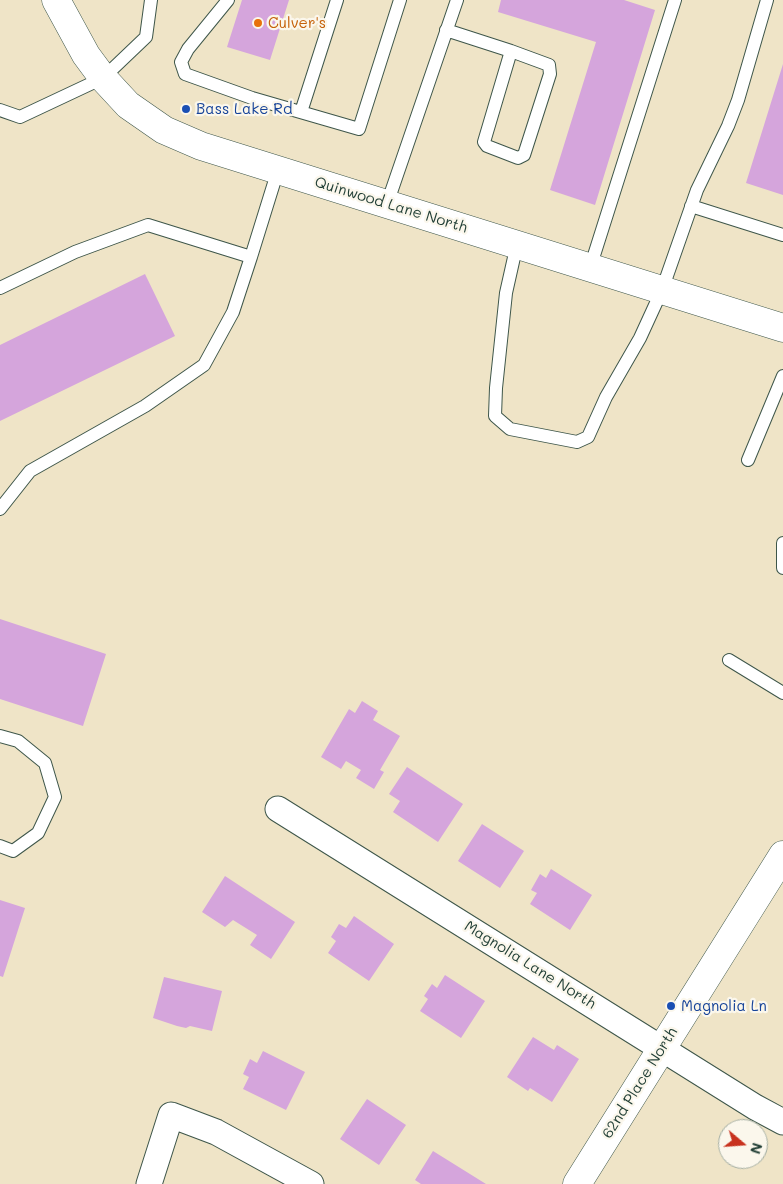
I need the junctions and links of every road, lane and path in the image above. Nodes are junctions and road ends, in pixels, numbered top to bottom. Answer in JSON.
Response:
{"nodes":[{"id":1,"x":56,"y":0,"type":"edge"},
{"id":2,"x":228,"y":0,"type":"edge"},
{"id":3,"x":337,"y":0,"type":"edge"},
{"id":4,"x":400,"y":0,"type":"edge"},
{"id":5,"x":457,"y":0,"type":"edge"},
{"id":6,"x":675,"y":0,"type":"edge"},
{"id":7,"x":767,"y":0,"type":"edge"},
{"id":8,"x":148,"y":2,"type":"edge"},
{"id":9,"x":446,"y":30,"type":"junction"},
{"id":10,"x":511,"y":51,"type":"junction"},
{"id":11,"x":103,"y":78,"type":"junction"},
{"id":12,"x":0,"y":110,"type":"edge"},
{"id":13,"x":301,"y":112,"type":"junction"},
{"id":14,"x":278,"y":170,"type":"junction"},
{"id":15,"x":387,"y":204,"type":"junction"},
{"id":16,"x":691,"y":206,"type":"junction"},
{"id":17,"x":783,"y":235,"type":"edge"},
{"id":18,"x":517,"y":244,"type":"junction"},
{"id":19,"x":251,"y":257,"type":"junction"},
{"id":20,"x":590,"y":268,"type":"junction"},
{"id":21,"x":0,"y":288,"type":"edge"},
{"id":22,"x":662,"y":290,"type":"junction"},
{"id":23,"x":783,"y":328,"type":"edge"},
{"id":24,"x":783,"y":376,"type":"edge"},
{"id":25,"x":748,"y":460,"type":"dead end"},
{"id":26,"x":0,"y":509,"type":"edge"},
{"id":27,"x":783,"y":543,"type":"edge"},
{"id":28,"x":783,"y":568,"type":"edge"},
{"id":29,"x":729,"y":660,"type":"dead end"},
{"id":30,"x":783,"y":693,"type":"edge"},
{"id":31,"x":0,"y":736,"type":"edge"},
{"id":32,"x":278,"y":809,"type":"dead end"},
{"id":33,"x":0,"y":846,"type":"edge"},
{"id":34,"x":783,"y":855,"type":"edge"},
{"id":35,"x":663,"y":1048,"type":"junction"},
{"id":36,"x":783,"y":1122,"type":"edge"},
{"id":37,"x":149,"y":1184,"type":"edge"},
{"id":38,"x":311,"y":1184,"type":"edge"},
{"id":39,"x":577,"y":1184,"type":"edge"}],
"edges":[{"from":1,"to":11,"type":"street","name":"Quinwood Lane North"},
{"from":2,"to":13,"type":"lane"},
{"from":3,"to":13,"type":"lane"},
{"from":4,"to":13,"type":"lane"},
{"from":5,"to":9,"type":"lane"},
{"from":6,"to":20,"type":"lane"},
{"from":7,"to":16,"type":"lane"},
{"from":8,"to":11,"type":"lane"},
{"from":9,"to":10,"type":"lane"},
{"from":9,"to":15,"type":"lane"},
{"from":10,"to":10,"type":"lane"},
{"from":11,"to":12,"type":"lane"},
{"from":11,"to":14,"type":"street","name":"Quinwood Lane North"},
{"from":14,"to":15,"type":"street","name":"Quinwood Lane North"},
{"from":14,"to":19,"type":"lane"},
{"from":15,"to":18,"type":"street","name":"Quinwood Lane North"},
{"from":16,"to":17,"type":"lane"},
{"from":16,"to":22,"type":"lane"},
{"from":18,"to":20,"type":"street","name":"Quinwood Lane North"},
{"from":18,"to":22,"type":"lane"},
{"from":19,"to":21,"type":"lane"},
{"from":19,"to":26,"type":"lane"},
{"from":20,"to":22,"type":"street","name":"Quinwood Lane North"},
{"from":22,"to":23,"type":"street","name":"Quinwood Lane North"},
{"from":24,"to":25,"type":"lane"},
{"from":27,"to":28,"type":"lane"},
{"from":29,"to":30,"type":"lane"},
{"from":31,"to":33,"type":"lane"},
{"from":32,"to":35,"type":"street","name":"Magnolia Lane North"},
{"from":34,"to":35,"type":"street","name":"62nd Place North"},
{"from":35,"to":36,"type":"street","name":"Magnolia Lane North"},
{"from":35,"to":39,"type":"street","name":"62nd Place North"},
{"from":37,"to":38,"type":"street"}]}
